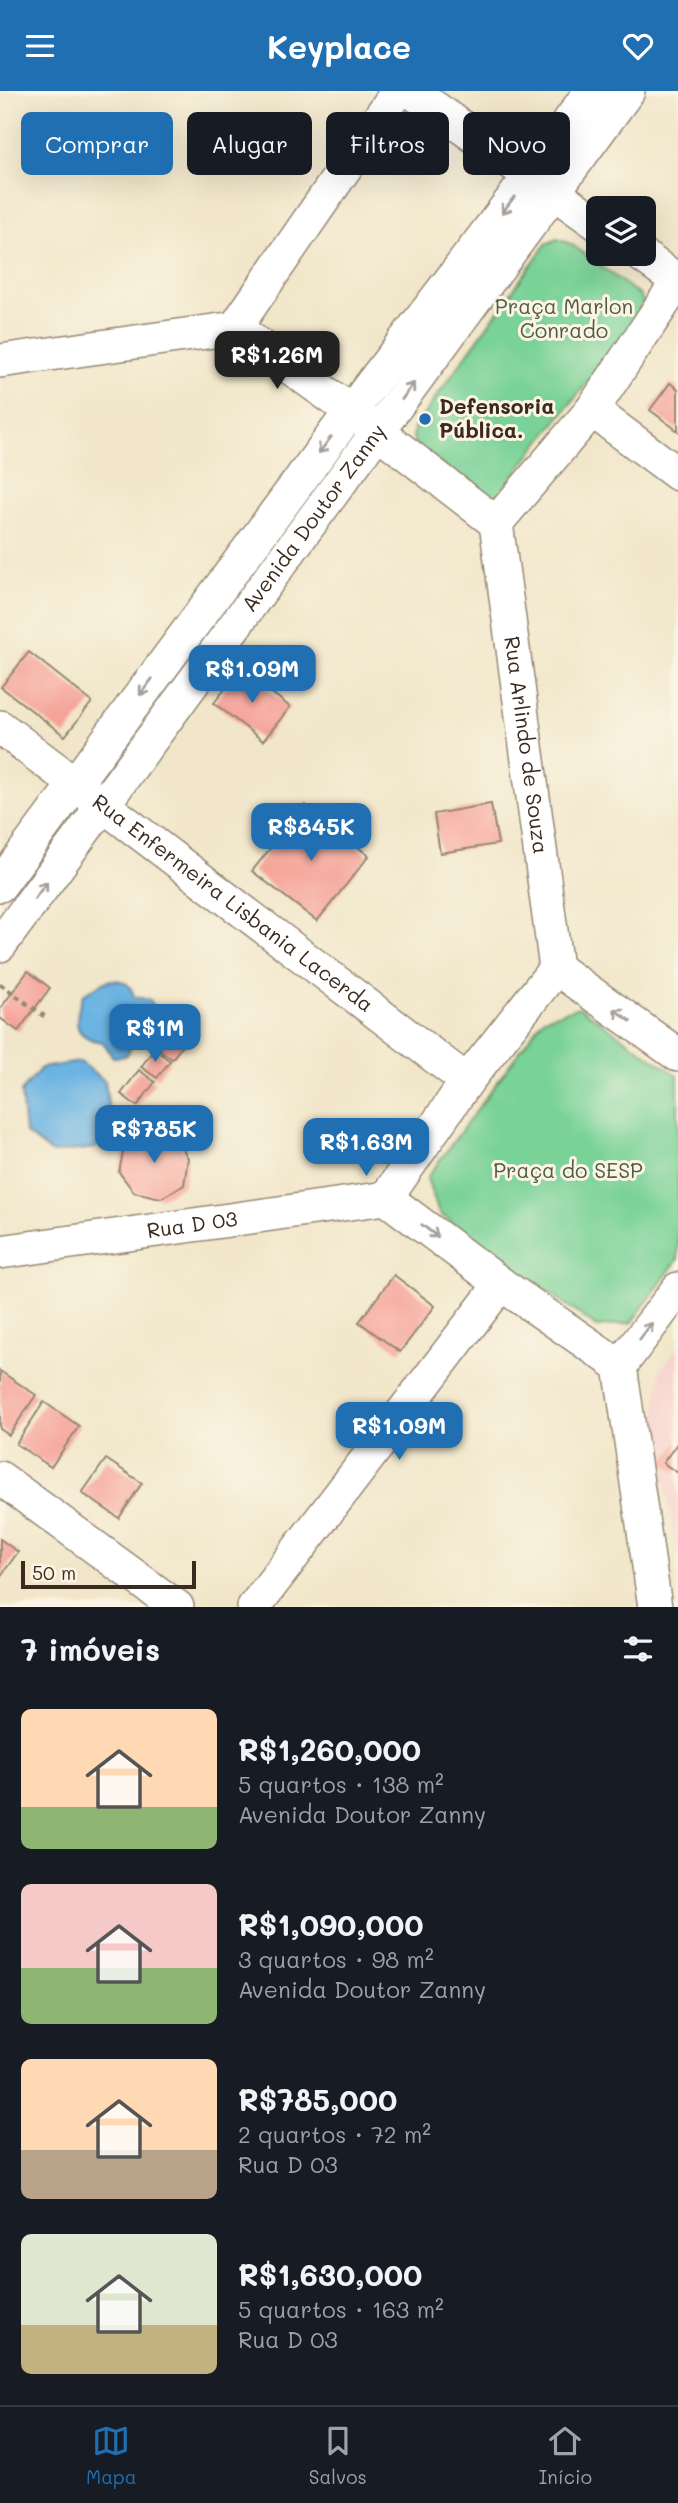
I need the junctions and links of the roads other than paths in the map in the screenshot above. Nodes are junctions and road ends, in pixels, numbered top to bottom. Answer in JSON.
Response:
{"nodes":[{"id":1,"x":398,"y":91,"type":"edge"},
{"id":2,"x":411,"y":91,"type":"edge"},
{"id":3,"x":592,"y":91,"type":"edge"},
{"id":4,"x":628,"y":91,"type":"edge"},
{"id":5,"x":542,"y":184,"type":"junction"},
{"id":6,"x":586,"y":215,"type":"edge"},
{"id":7,"x":656,"y":265,"type":"edge"},
{"id":8,"x":678,"y":281,"type":"edge"},
{"id":9,"x":235,"y":328,"type":"junction"},
{"id":10,"x":0,"y":361,"type":"edge"},
{"id":11,"x":592,"y":410,"type":"junction"},
{"id":12,"x":351,"y":411,"type":"junction"},
{"id":13,"x":378,"y":432,"type":"junction"},
{"id":14,"x":678,"y":474,"type":"edge"},
{"id":15,"x":496,"y":523,"type":"junction"},
{"id":16,"x":0,"y":727,"type":"edge"},
{"id":17,"x":75,"y":783,"type":"junction"},
{"id":18,"x":104,"y":804,"type":"junction"},
{"id":19,"x":0,"y":885,"type":"edge"},
{"id":20,"x":0,"y":945,"type":"edge"},
{"id":21,"x":556,"y":968,"type":"junction"},
{"id":22,"x":678,"y":1055,"type":"edge"},
{"id":23,"x":467,"y":1081,"type":"junction"},
{"id":24,"x":386,"y":1198,"type":"junction"},
{"id":25,"x":0,"y":1252,"type":"edge"},
{"id":26,"x":501,"y":1284,"type":"junction"},
{"id":27,"x":678,"y":1289,"type":"edge"},
{"id":28,"x":620,"y":1366,"type":"junction"},
{"id":29,"x":0,"y":1478,"type":"edge"},
{"id":30,"x":177,"y":1607,"type":"edge"},
{"id":31,"x":254,"y":1607,"type":"edge"},
{"id":32,"x":655,"y":1607,"type":"edge"}],
"edges":[{"from":1,"to":9,"type":"street"},
{"from":2,"to":5,"type":"street"},
{"from":3,"to":5,"type":"street","name":"Avenida Doutor Zanny"},
{"from":4,"to":5,"type":"street","name":"Avenida Doutor Zanny"},
{"from":5,"to":6,"type":"street"},
{"from":5,"to":12,"type":"street","name":"Avenida Doutor Zanny","one_way":true},
{"from":13,"to":5,"type":"street","name":"Avenida Doutor Zanny","one_way":true},
{"from":7,"to":8,"type":"street"},
{"from":8,"to":11,"type":"street"},
{"from":9,"to":10,"type":"street"},
{"from":9,"to":12,"type":"street"},
{"from":11,"to":14,"type":"street"},
{"from":11,"to":15,"type":"street"},
{"from":12,"to":13,"type":"street"},
{"from":12,"to":17,"type":"street","name":"Avenida Doutor Zanny","one_way":true},
{"from":13,"to":15,"type":"street"},
{"from":13,"to":18,"type":"street","name":"Avenida Doutor Zanny"},
{"from":15,"to":21,"type":"street","name":"Rua Arlindo de Souza"},
{"from":16,"to":17,"type":"street","name":"Rua Enfermeira Lisbania Lacerda"},
{"from":17,"to":18,"type":"street","name":"Rua Enfermeira Lisbania Lacerda"},
{"from":17,"to":19,"type":"street","name":"Avenida Doutor Zanny"},
{"from":20,"to":18,"type":"street","name":"Avenida Doutor Zanny","one_way":true},
{"from":18,"to":23,"type":"street","name":"Rua Enfermeira Lisbania Lacerda"},
{"from":22,"to":21,"type":"street","one_way":true},
{"from":21,"to":23,"type":"street"},
{"from":23,"to":24,"type":"street"},
{"from":24,"to":25,"type":"street","name":"Rua D 03"},
{"from":24,"to":26,"type":"street","one_way":true},
{"from":26,"to":28,"type":"street"},
{"from":26,"to":31,"type":"street"},
{"from":28,"to":27,"type":"street","one_way":true},
{"from":28,"to":32,"type":"street"},
{"from":29,"to":30,"type":"street"}]}
